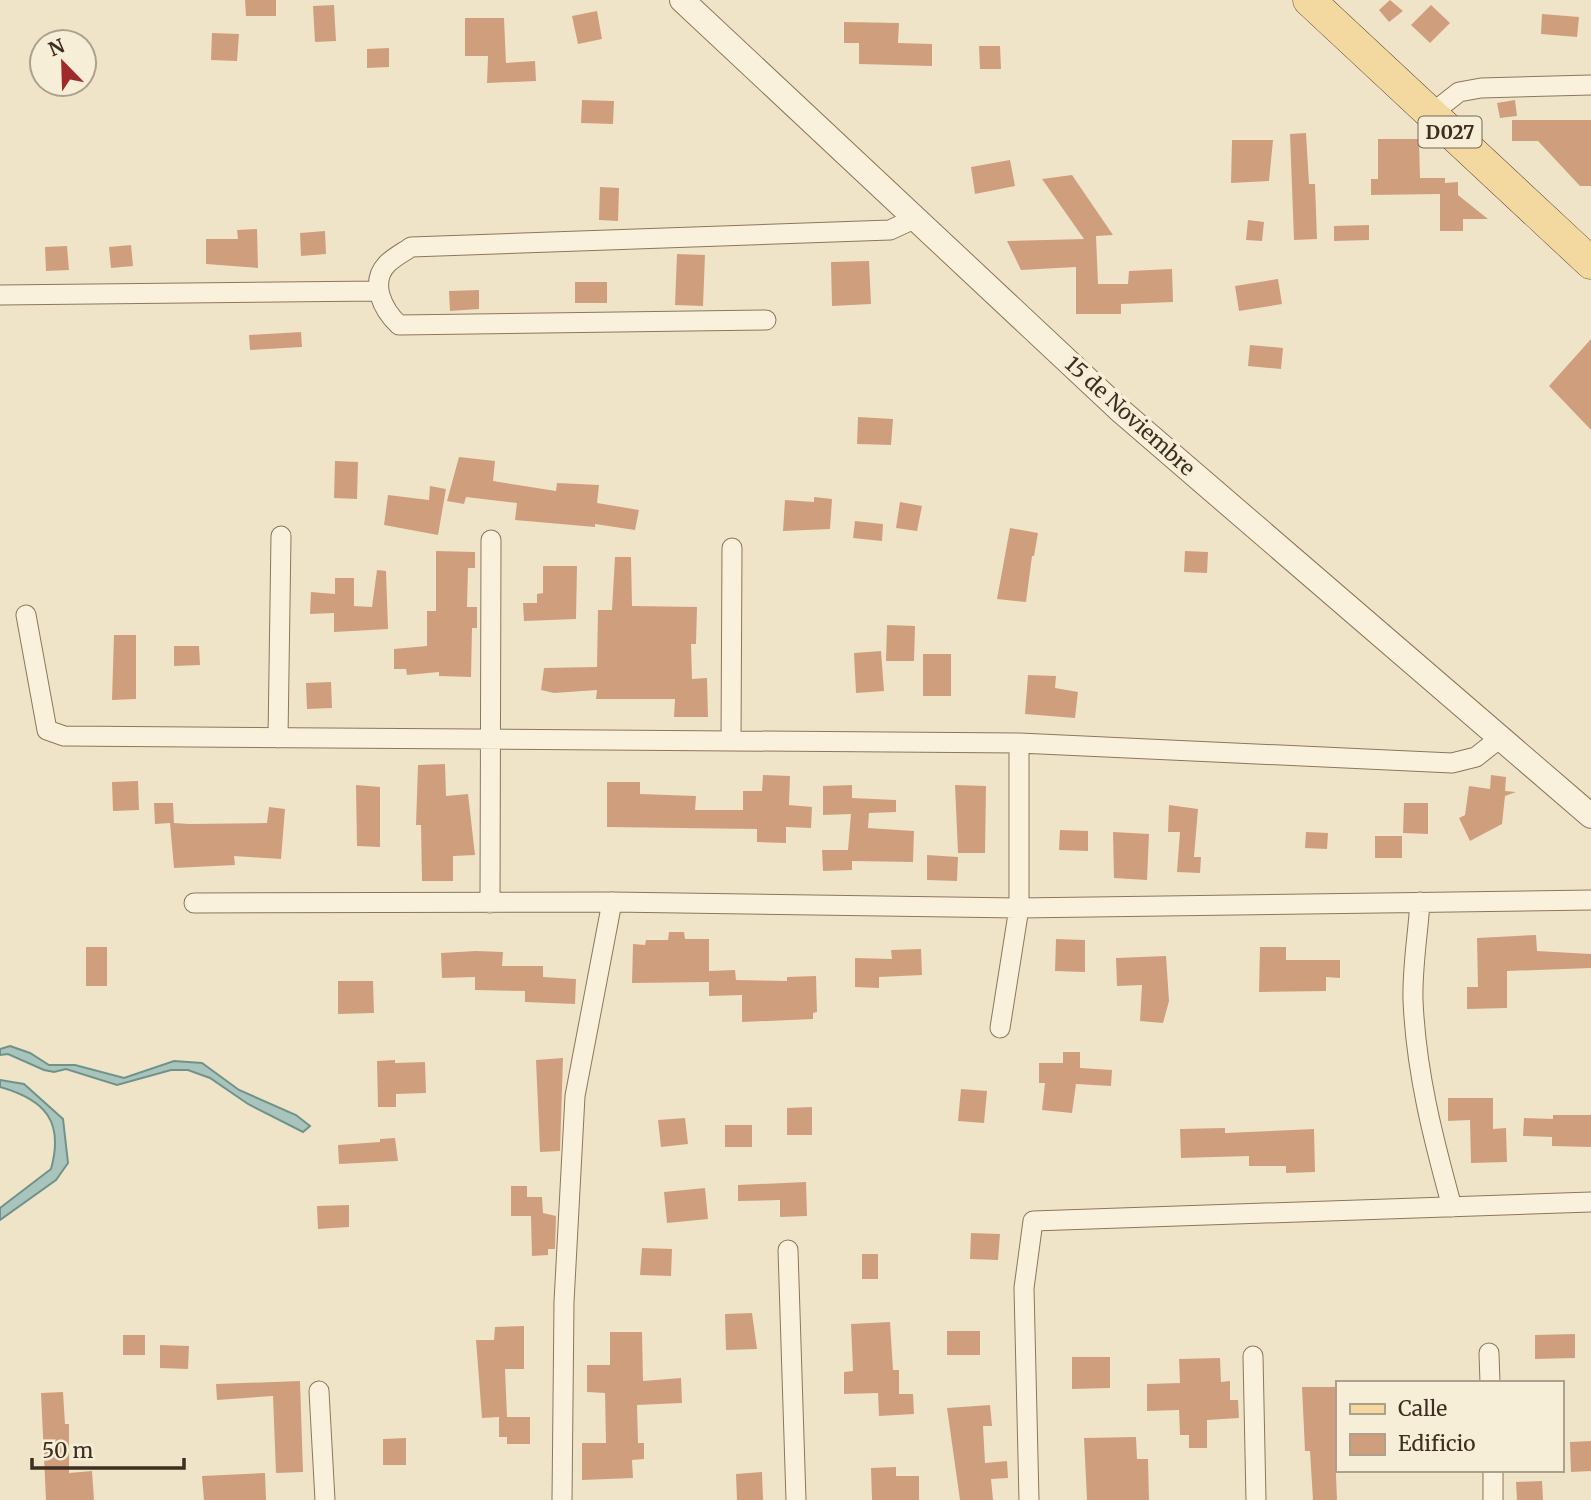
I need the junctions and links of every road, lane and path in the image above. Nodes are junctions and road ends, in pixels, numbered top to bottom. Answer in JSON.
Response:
{"nodes":[{"id":1,"x":682,"y":0,"type":"edge"},
{"id":2,"x":1309,"y":0,"type":"edge"},
{"id":3,"x":1591,"y":85,"type":"edge"},
{"id":4,"x":1431,"y":114,"type":"junction"},
{"id":5,"x":916,"y":218,"type":"junction"},
{"id":6,"x":1591,"y":263,"type":"edge"},
{"id":7,"x":378,"y":291,"type":"junction"},
{"id":8,"x":0,"y":296,"type":"edge"},
{"id":9,"x":766,"y":320,"type":"dead end"},
{"id":10,"x":281,"y":536,"type":"dead end"},
{"id":11,"x":491,"y":540,"type":"dead end"},
{"id":12,"x":732,"y":548,"type":"dead end"},
{"id":13,"x":26,"y":615,"type":"dead end"},
{"id":14,"x":278,"y":738,"type":"junction"},
{"id":15,"x":1500,"y":738,"type":"junction"},
{"id":16,"x":489,"y":739,"type":"junction"},
{"id":17,"x":731,"y":741,"type":"junction"},
{"id":18,"x":1018,"y":743,"type":"junction"},
{"id":19,"x":1591,"y":816,"type":"edge"},
{"id":20,"x":1591,"y":900,"type":"edge"},
{"id":21,"x":612,"y":902,"type":"junction"},
{"id":22,"x":1420,"y":902,"type":"junction"},
{"id":23,"x":194,"y":903,"type":"dead end"},
{"id":24,"x":490,"y":903,"type":"junction"},
{"id":25,"x":1019,"y":908,"type":"junction"},
{"id":26,"x":1000,"y":1028,"type":"dead end"},
{"id":27,"x":1591,"y":1202,"type":"edge"},
{"id":28,"x":1452,"y":1207,"type":"junction"},
{"id":29,"x":788,"y":1250,"type":"dead end"},
{"id":30,"x":1489,"y":1353,"type":"dead end"},
{"id":31,"x":1254,"y":1356,"type":"dead end"},
{"id":32,"x":1490,"y":1381,"type":"edge"},
{"id":33,"x":319,"y":1391,"type":"dead end"},
{"id":34,"x":1493,"y":1472,"type":"edge"},
{"id":35,"x":325,"y":1500,"type":"edge"},
{"id":36,"x":562,"y":1500,"type":"edge"},
{"id":37,"x":796,"y":1500,"type":"edge"},
{"id":38,"x":1029,"y":1500,"type":"edge"},
{"id":39,"x":1256,"y":1500,"type":"edge"},
{"id":40,"x":1493,"y":1500,"type":"edge"}],
"edges":[{"from":1,"to":5,"type":"street","name":"15 de Noviembre"},
{"from":2,"to":4,"type":"main road","number":"D027"},
{"from":3,"to":4,"type":"street"},
{"from":4,"to":6,"type":"main road","number":"D027"},
{"from":5,"to":7,"type":"street"},
{"from":5,"to":15,"type":"street","name":"15 de Noviembre"},
{"from":7,"to":8,"type":"street"},
{"from":7,"to":9,"type":"street"},
{"from":10,"to":14,"type":"street"},
{"from":11,"to":16,"type":"street"},
{"from":12,"to":17,"type":"street"},
{"from":13,"to":14,"type":"street"},
{"from":14,"to":16,"type":"street"},
{"from":15,"to":18,"type":"street"},
{"from":15,"to":19,"type":"street","name":"15 de Noviembre"},
{"from":16,"to":17,"type":"street"},
{"from":16,"to":24,"type":"street"},
{"from":17,"to":18,"type":"street"},
{"from":18,"to":25,"type":"street"},
{"from":20,"to":22,"type":"street"},
{"from":21,"to":24,"type":"street"},
{"from":21,"to":25,"type":"street"},
{"from":21,"to":36,"type":"street"},
{"from":22,"to":25,"type":"street"},
{"from":22,"to":28,"type":"street"},
{"from":23,"to":24,"type":"street"},
{"from":25,"to":26,"type":"street"},
{"from":27,"to":28,"type":"street"},
{"from":28,"to":38,"type":"street"},
{"from":29,"to":37,"type":"street"},
{"from":30,"to":32,"type":"street"},
{"from":31,"to":39,"type":"street"},
{"from":33,"to":35,"type":"street"},
{"from":34,"to":40,"type":"street"}]}
